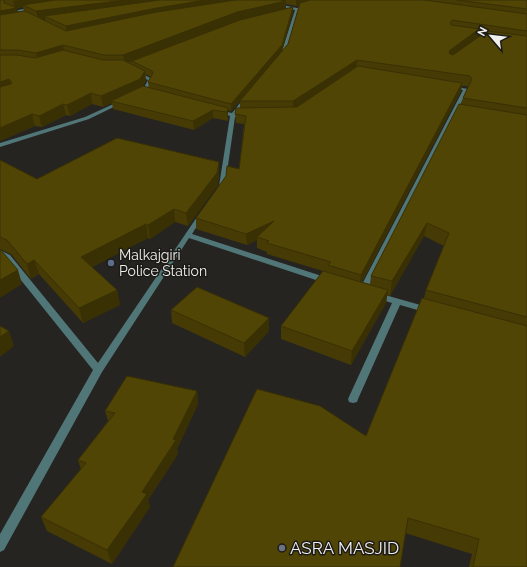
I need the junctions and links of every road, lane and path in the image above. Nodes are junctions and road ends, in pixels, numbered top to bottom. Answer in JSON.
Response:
{"nodes":[{"id":1,"x":255,"y":0,"type":"edge"},
{"id":2,"x":325,"y":0,"type":"edge"},
{"id":3,"x":263,"y":1,"type":"junction"},
{"id":4,"x":248,"y":4,"type":"edge"},
{"id":5,"x":8,"y":8,"type":"edge"},
{"id":6,"x":37,"y":8,"type":"edge"},
{"id":7,"x":297,"y":9,"type":"junction"},
{"id":8,"x":15,"y":11,"type":"junction"},
{"id":9,"x":282,"y":13,"type":"edge"},
{"id":10,"x":25,"y":15,"type":"edge"},
{"id":11,"x":280,"y":58,"type":"edge"},
{"id":12,"x":132,"y":71,"type":"edge"},
{"id":13,"x":443,"y":86,"type":"edge"},
{"id":14,"x":144,"y":91,"type":"junction"},
{"id":15,"x":252,"y":92,"type":"edge"},
{"id":16,"x":152,"y":93,"type":"edge"},
{"id":17,"x":137,"y":95,"type":"edge"},
{"id":18,"x":130,"y":98,"type":"edge"},
{"id":19,"x":210,"y":109,"type":"edge"},
{"id":20,"x":455,"y":111,"type":"junction"},
{"id":21,"x":462,"y":112,"type":"edge"},
{"id":22,"x":233,"y":115,"type":"junction"},
{"id":23,"x":256,"y":115,"type":"edge"},
{"id":24,"x":0,"y":144,"type":"edge"},
{"id":25,"x":187,"y":235,"type":"junction"},
{"id":26,"x":0,"y":252,"type":"edge"},
{"id":27,"x":333,"y":282,"type":"edge"},
{"id":28,"x":396,"y":301,"type":"junction"},
{"id":29,"x":435,"y":312,"type":"edge"},
{"id":30,"x":98,"y":370,"type":"junction"},
{"id":31,"x":353,"y":399,"type":"dead end"},
{"id":32,"x":0,"y":546,"type":"edge"}],
"edges":[{"from":1,"to":3,"type":"street"},
{"from":2,"to":7,"type":"street"},
{"from":3,"to":4,"type":"street"},
{"from":3,"to":7,"type":"street"},
{"from":5,"to":8,"type":"street"},
{"from":6,"to":8,"type":"street"},
{"from":7,"to":9,"type":"street"},
{"from":7,"to":11,"type":"street"},
{"from":8,"to":10,"type":"street"},
{"from":12,"to":14,"type":"street"},
{"from":13,"to":20,"type":"street"},
{"from":14,"to":16,"type":"street"},
{"from":14,"to":17,"type":"street"},
{"from":15,"to":22,"type":"street"},
{"from":18,"to":24,"type":"street"},
{"from":19,"to":22,"type":"street"},
{"from":20,"to":21,"type":"street"},
{"from":20,"to":28,"type":"street"},
{"from":22,"to":23,"type":"street"},
{"from":22,"to":25,"type":"street"},
{"from":25,"to":27,"type":"street"},
{"from":25,"to":30,"type":"street"},
{"from":26,"to":30,"type":"street"},
{"from":28,"to":29,"type":"street"},
{"from":28,"to":31,"type":"street"},
{"from":30,"to":32,"type":"street"}]}
